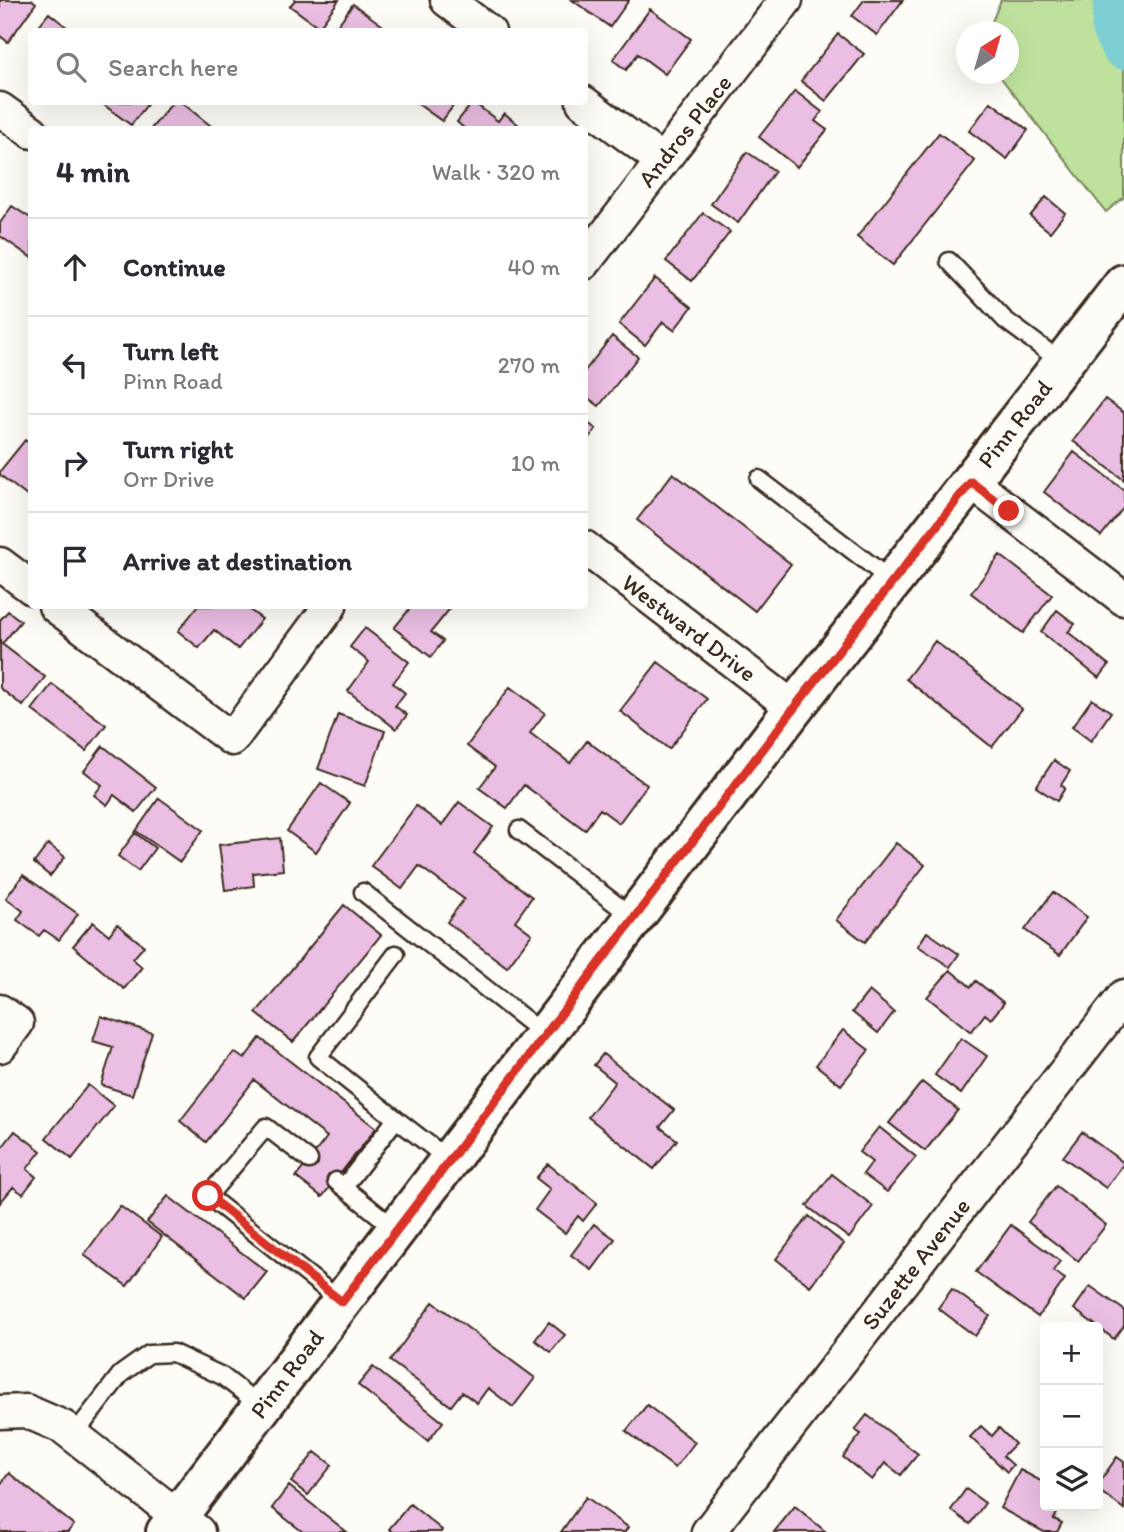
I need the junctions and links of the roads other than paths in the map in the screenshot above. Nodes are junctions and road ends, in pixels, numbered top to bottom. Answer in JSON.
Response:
{"nodes":[{"id":1,"x":447,"y":0,"type":"edge"},
{"id":2,"x":786,"y":0,"type":"edge"},
{"id":3,"x":484,"y":28,"type":"edge"},
{"id":4,"x":587,"y":105,"type":"edge"},
{"id":5,"x":0,"y":109,"type":"edge"},
{"id":6,"x":28,"y":129,"type":"edge"},
{"id":7,"x":662,"y":161,"type":"junction"},
{"id":8,"x":588,"y":258,"type":"edge"},
{"id":9,"x":949,"y":261,"type":"dead end"},
{"id":10,"x":1124,"y":284,"type":"edge"},
{"id":11,"x":1063,"y":363,"type":"junction"},
{"id":12,"x":759,"y":479,"type":"dead end"},
{"id":13,"x":971,"y":482,"type":"junction"},
{"id":14,"x":588,"y":550,"type":"edge"},
{"id":15,"x":0,"y":564,"type":"edge"},
{"id":16,"x":892,"y":581,"type":"junction"},
{"id":17,"x":28,"y":585,"type":"edge"},
{"id":18,"x":1124,"y":599,"type":"edge"},
{"id":19,"x":59,"y":609,"type":"edge"},
{"id":20,"x":328,"y":609,"type":"edge"},
{"id":21,"x":794,"y":708,"type":"junction"},
{"id":22,"x":519,"y":830,"type":"dead end"},
{"id":23,"x":363,"y":892,"type":"dead end"},
{"id":24,"x":634,"y":918,"type":"junction"},
{"id":25,"x":396,"y":954,"type":"dead end"},
{"id":26,"x":1124,"y":996,"type":"edge"},
{"id":27,"x":545,"y":1035,"type":"junction"},
{"id":28,"x":396,"y":1119,"type":"junction"},
{"id":29,"x":309,"y":1160,"type":"dead end"},
{"id":30,"x":450,"y":1160,"type":"junction"},
{"id":31,"x":397,"y":1230,"type":"junction"},
{"id":32,"x":342,"y":1302,"type":"junction"},
{"id":33,"x":262,"y":1407,"type":"junction"},
{"id":34,"x":0,"y":1412,"type":"edge"},
{"id":35,"x":74,"y":1435,"type":"junction"},
{"id":36,"x":181,"y":1527,"type":"edge"},
{"id":37,"x":708,"y":1532,"type":"edge"}],
"edges":[{"from":1,"to":3,"type":"street"},
{"from":2,"to":7,"type":"street","name":"Andros Place"},
{"from":4,"to":7,"type":"street"},
{"from":5,"to":6,"type":"street"},
{"from":7,"to":8,"type":"street","name":"Andros Place"},
{"from":9,"to":11,"type":"lane"},
{"from":10,"to":11,"type":"street","name":"Pinn Road"},
{"from":11,"to":13,"type":"street","name":"Pinn Road"},
{"from":12,"to":16,"type":"lane"},
{"from":13,"to":16,"type":"street","name":"Pinn Road"},
{"from":13,"to":18,"type":"street"},
{"from":14,"to":21,"type":"street","name":"Westward Drive"},
{"from":15,"to":17,"type":"street"},
{"from":16,"to":21,"type":"street","name":"Pinn Road"},
{"from":19,"to":20,"type":"street"},
{"from":21,"to":24,"type":"street","name":"Pinn Road"},
{"from":22,"to":24,"type":"lane"},
{"from":23,"to":27,"type":"lane"},
{"from":24,"to":27,"type":"street","name":"Pinn Road"},
{"from":25,"to":28,"type":"lane"},
{"from":26,"to":37,"type":"street","name":"Suzette Avenue"},
{"from":27,"to":30,"type":"street","name":"Pinn Road"},
{"from":28,"to":30,"type":"lane"},
{"from":28,"to":31,"type":"lane"},
{"from":29,"to":32,"type":"lane"},
{"from":30,"to":31,"type":"street","name":"Pinn Road"},
{"from":31,"to":32,"type":"street","name":"Pinn Road"},
{"from":32,"to":33,"type":"street","name":"Pinn Road"},
{"from":33,"to":35,"type":"lane"},
{"from":33,"to":36,"type":"street","name":"Pinn Road"},
{"from":34,"to":35,"type":"street"},
{"from":35,"to":36,"type":"street"}]}
